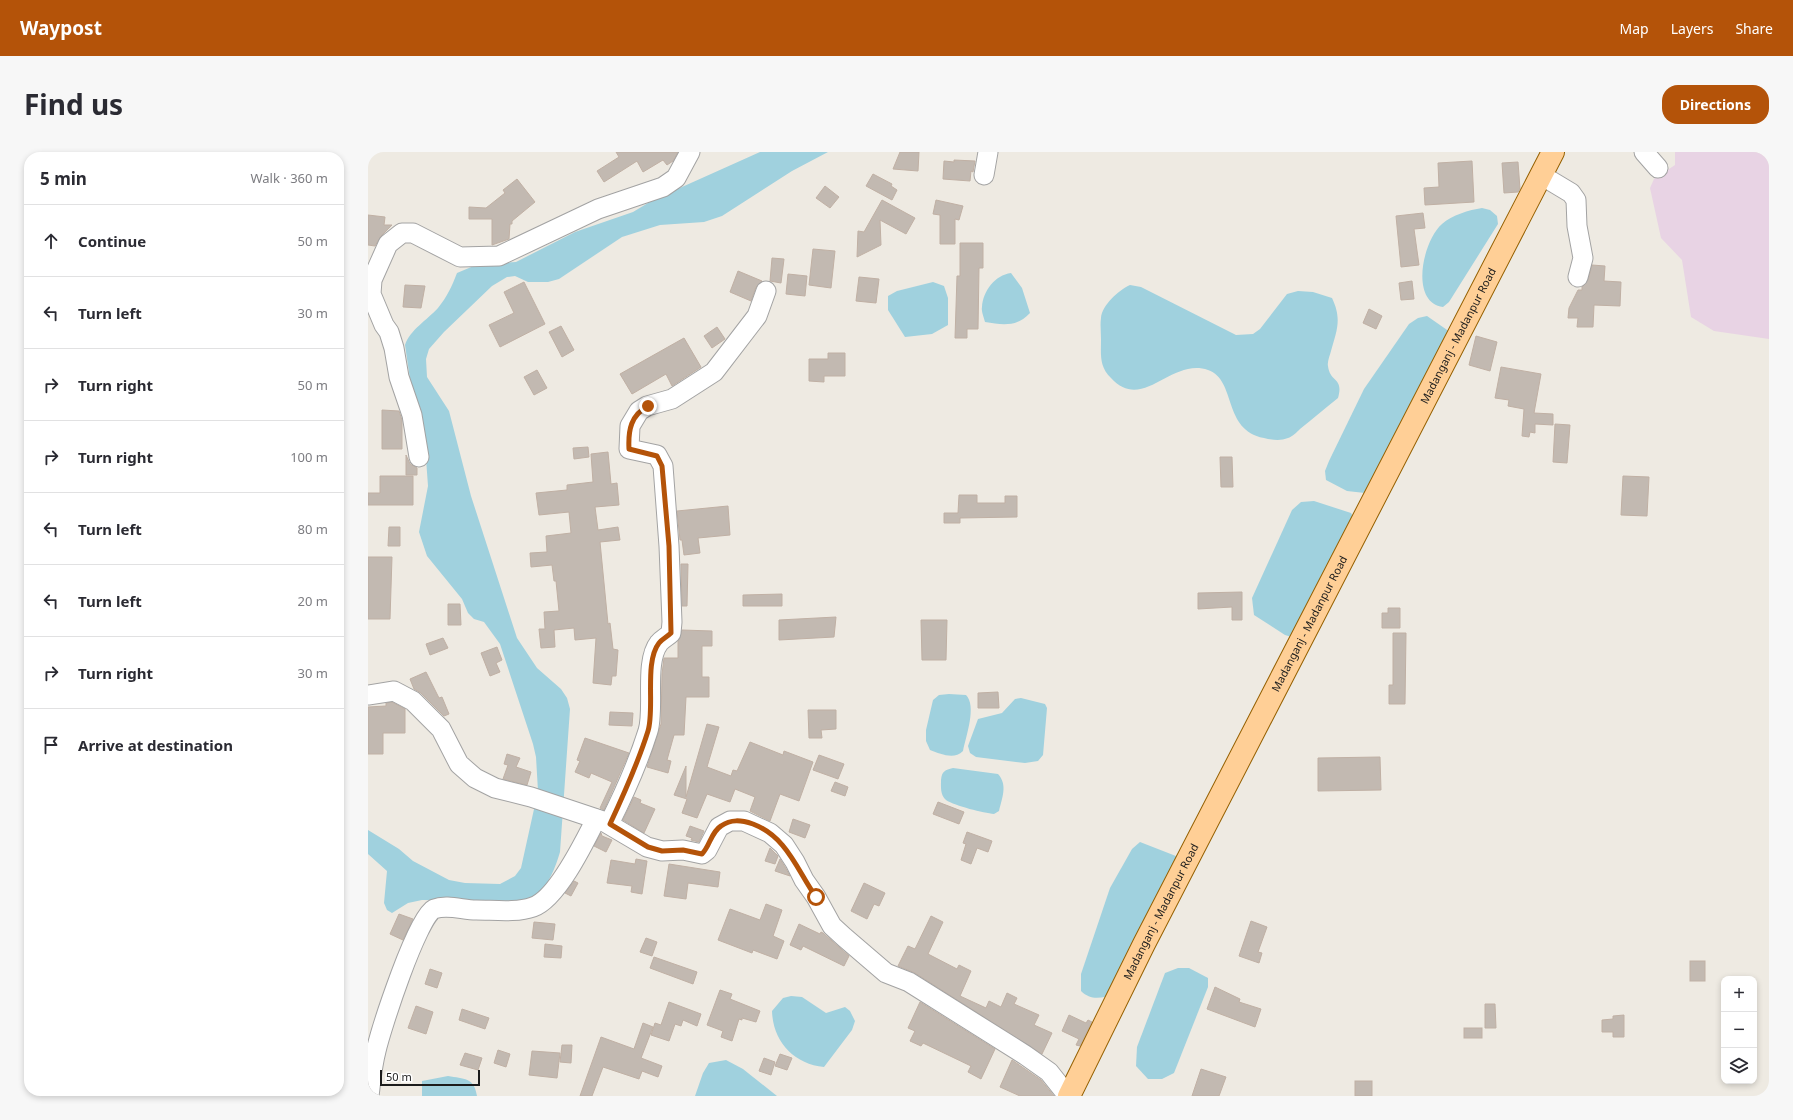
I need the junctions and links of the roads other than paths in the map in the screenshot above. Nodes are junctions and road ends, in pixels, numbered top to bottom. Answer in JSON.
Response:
{"nodes":[{"id":1,"x":690,"y":152,"type":"edge"},
{"id":2,"x":988,"y":152,"type":"edge"},
{"id":3,"x":1553,"y":152,"type":"edge"},
{"id":4,"x":1644,"y":152,"type":"edge"},
{"id":5,"x":1658,"y":168,"type":"dead end"},
{"id":6,"x":984,"y":175,"type":"dead end"},
{"id":7,"x":1541,"y":175,"type":"junction"},
{"id":8,"x":1578,"y":277,"type":"dead end"},
{"id":9,"x":766,"y":291,"type":"dead end"},
{"id":10,"x":419,"y":457,"type":"dead end"},
{"id":11,"x":368,"y":695,"type":"edge"},
{"id":12,"x":603,"y":822,"type":"junction"},
{"id":13,"x":369,"y":1096,"type":"edge"},
{"id":14,"x":1068,"y":1096,"type":"edge"}],
"edges":[{"from":1,"to":10,"type":"street"},
{"from":2,"to":6,"type":"street"},
{"from":3,"to":7,"type":"main road","name":"Madanganj - Madanpur Road"},
{"from":4,"to":5,"type":"street"},
{"from":7,"to":8,"type":"street"},
{"from":7,"to":14,"type":"main road","name":"Madanganj - Madanpur Road"},
{"from":9,"to":12,"type":"street"},
{"from":11,"to":12,"type":"street"},
{"from":12,"to":13,"type":"street"},
{"from":12,"to":14,"type":"street"}]}
